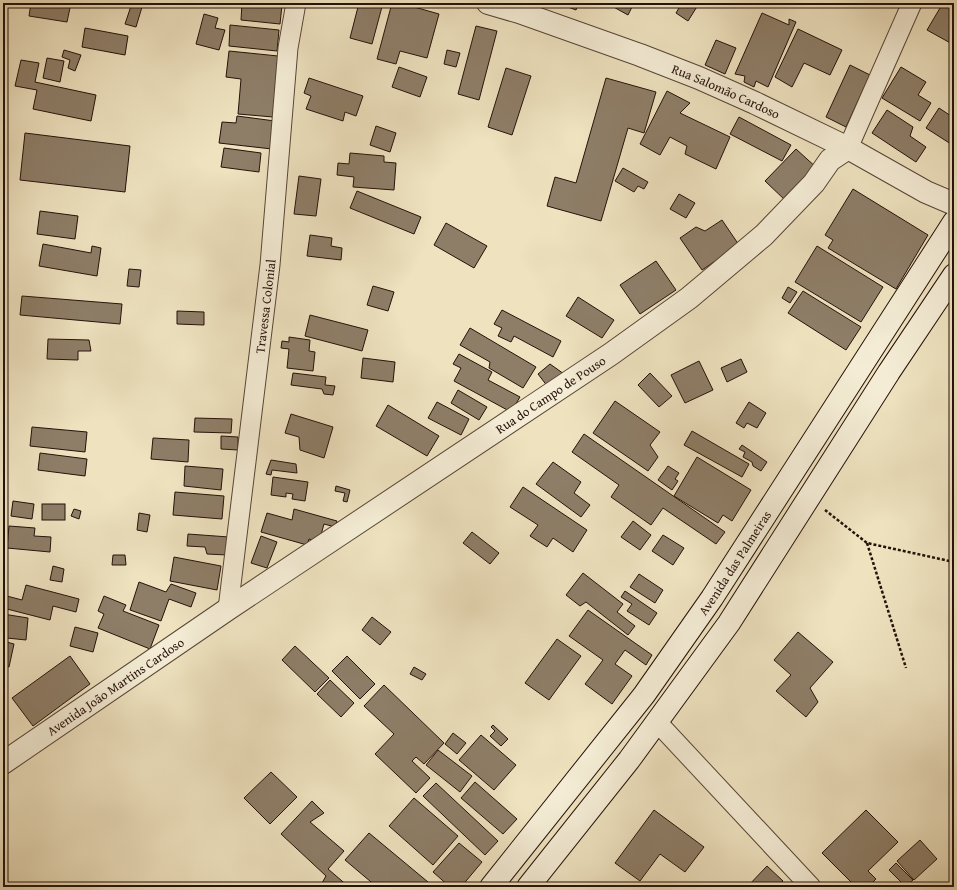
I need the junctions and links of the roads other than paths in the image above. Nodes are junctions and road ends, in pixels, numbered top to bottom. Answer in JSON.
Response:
{"nodes":[{"id":1,"x":296,"y":3,"type":"edge"},
{"id":2,"x":488,"y":3,"type":"edge"},
{"id":3,"x":912,"y":3,"type":"edge"},
{"id":4,"x":520,"y":7,"type":"edge"},
{"id":5,"x":848,"y":148,"type":"junction"},
{"id":6,"x":954,"y":204,"type":"edge"},
{"id":7,"x":954,"y":222,"type":"edge"},
{"id":8,"x":954,"y":275,"type":"edge"},
{"id":9,"x":228,"y":609,"type":"junction"},
{"id":10,"x":657,"y":722,"type":"junction"},
{"id":11,"x":3,"y":764,"type":"edge"},
{"id":12,"x":492,"y":887,"type":"edge"},
{"id":13,"x":528,"y":887,"type":"edge"},
{"id":14,"x":811,"y":887,"type":"edge"}],
"edges":[{"from":1,"to":9,"type":"street","name":"Travessa Colonial"},
{"from":2,"to":4,"type":"street","name":"Rua Salomão Cardoso"},
{"from":3,"to":5,"type":"street"},
{"from":4,"to":5,"type":"street","name":"Rua Salomão Cardoso"},
{"from":5,"to":6,"type":"street","name":"Rua Salomão Cardoso"},
{"from":5,"to":9,"type":"street","name":"Rua do Campo de Pouso"},
{"from":7,"to":12,"type":"street","name":"Avenida das Palmeiras"},
{"from":8,"to":10,"type":"street"},
{"from":9,"to":11,"type":"street","name":"Avenida João Martins Cardoso"},
{"from":10,"to":13,"type":"street"},
{"from":10,"to":14,"type":"street"}]}
